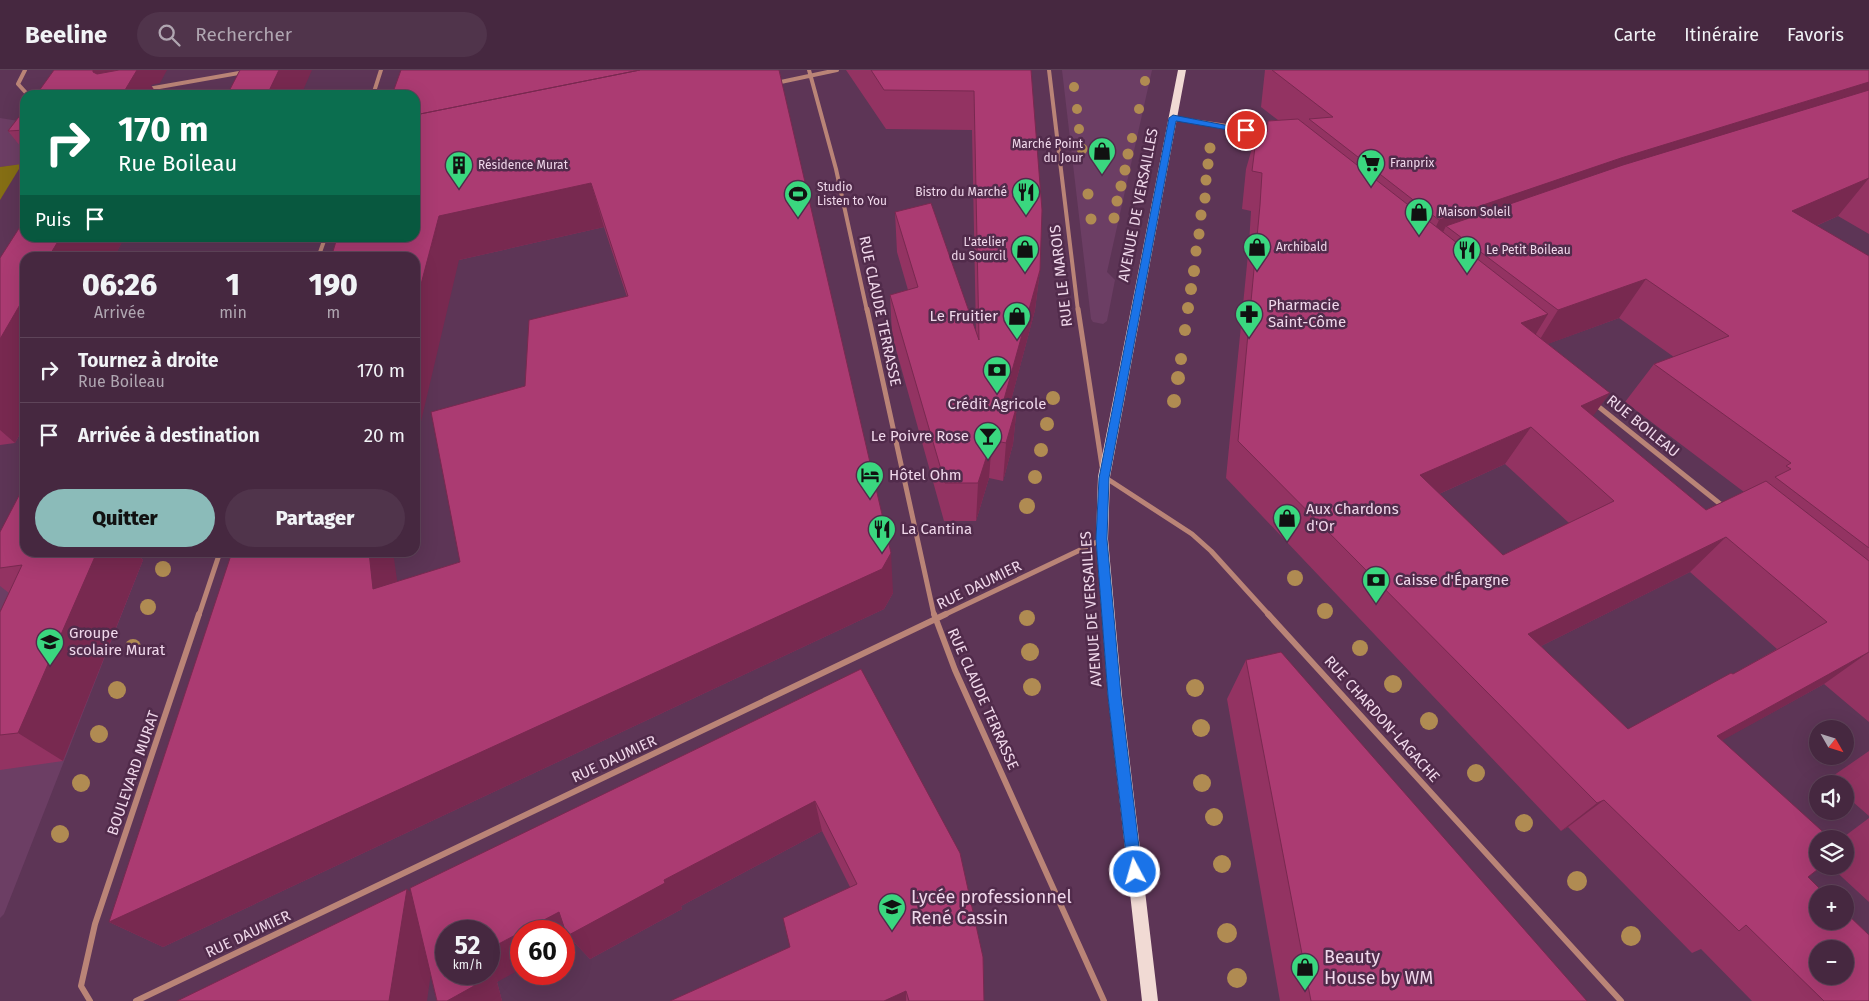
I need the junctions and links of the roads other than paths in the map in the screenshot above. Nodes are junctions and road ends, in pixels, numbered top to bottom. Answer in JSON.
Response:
{"nodes":[{"id":1,"x":25,"y":70,"type":"edge"},
{"id":2,"x":256,"y":70,"type":"edge"},
{"id":3,"x":381,"y":70,"type":"edge"},
{"id":4,"x":809,"y":70,"type":"edge"},
{"id":5,"x":837,"y":70,"type":"edge"},
{"id":6,"x":1049,"y":70,"type":"edge"},
{"id":7,"x":1182,"y":70,"type":"edge"},
{"id":8,"x":812,"y":75,"type":"junction"},
{"id":9,"x":775,"y":83,"type":"edge"},
{"id":10,"x":23,"y":90,"type":"edge"},
{"id":11,"x":141,"y":90,"type":"dead end"},
{"id":12,"x":375,"y":90,"type":"edge"},
{"id":13,"x":1173,"y":118,"type":"junction"},
{"id":14,"x":1266,"y":139,"type":"edge"},
{"id":15,"x":1592,"y":402,"type":"edge"},
{"id":16,"x":1104,"y":478,"type":"junction"},
{"id":17,"x":1731,"y":513,"type":"edge"},
{"id":18,"x":1102,"y":539,"type":"junction"},
{"id":19,"x":218,"y":557,"type":"edge"},
{"id":20,"x":935,"y":620,"type":"junction"},
{"id":21,"x":90,"y":1001,"type":"edge"},
{"id":22,"x":136,"y":1001,"type":"edge"},
{"id":23,"x":1104,"y":1001,"type":"edge"},
{"id":24,"x":1150,"y":1001,"type":"edge"},
{"id":25,"x":1621,"y":1001,"type":"edge"}],
"edges":[{"from":1,"to":10,"type":"street"},
{"from":2,"to":11,"type":"street"},
{"from":3,"to":12,"type":"street"},
{"from":4,"to":8,"type":"street","name":"RUE CLAUDE TERRASSE"},
{"from":5,"to":8,"type":"street"},
{"from":6,"to":16,"type":"street","name":"RUE LE MAROIS"},
{"from":7,"to":13,"type":"main road","name":"AVENUE DE VERSAILLES"},
{"from":8,"to":9,"type":"street"},
{"from":8,"to":20,"type":"street","name":"RUE CLAUDE TERRASSE"},
{"from":13,"to":14,"type":"street"},
{"from":13,"to":16,"type":"main road","name":"AVENUE DE VERSAILLES"},
{"from":15,"to":17,"type":"street","name":"RUE BOILEAU"},
{"from":16,"to":18,"type":"main road","name":"AVENUE DE VERSAILLES"},
{"from":16,"to":25,"type":"street","name":"RUE CHARDON-LAGACHE"},
{"from":18,"to":20,"type":"street","name":"RUE DAUMIER"},
{"from":18,"to":24,"type":"main road","name":"AVENUE DE VERSAILLES"},
{"from":19,"to":21,"type":"street","name":"BOULEVARD MURAT"},
{"from":20,"to":22,"type":"street","name":"RUE DAUMIER"},
{"from":20,"to":23,"type":"street","name":"RUE CLAUDE TERRASSE"}]}
